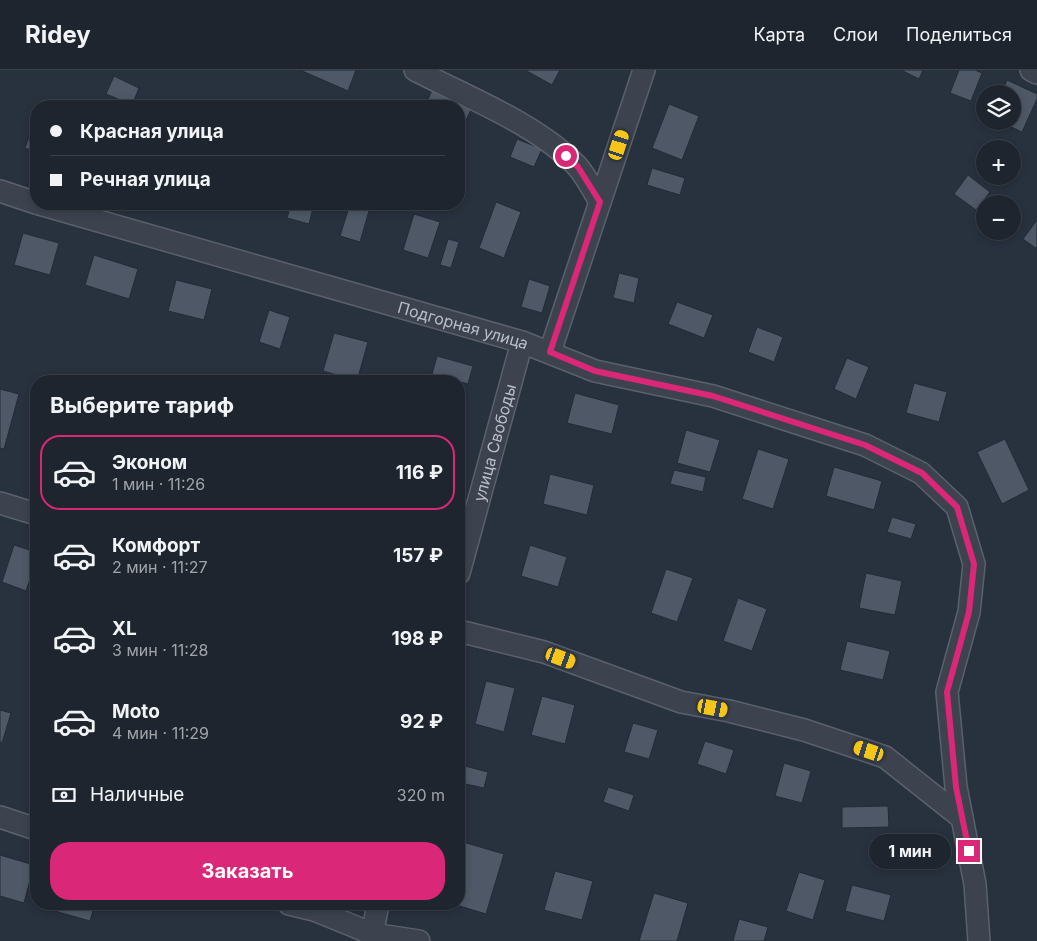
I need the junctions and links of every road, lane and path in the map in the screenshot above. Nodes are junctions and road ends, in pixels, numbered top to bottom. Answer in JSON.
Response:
{"nodes":[{"id":1,"x":415,"y":70,"type":"edge"},
{"id":2,"x":644,"y":70,"type":"edge"},
{"id":3,"x":1031,"y":70,"type":"edge"},
{"id":4,"x":1037,"y":73,"type":"edge"},
{"id":5,"x":0,"y":191,"type":"edge"},
{"id":6,"x":30,"y":201,"type":"edge"},
{"id":7,"x":600,"y":202,"type":"junction"},
{"id":8,"x":61,"y":210,"type":"edge"},
{"id":9,"x":522,"y":342,"type":"junction"},
{"id":10,"x":550,"y":352,"type":"junction"},
{"id":11,"x":0,"y":503,"type":"edge"},
{"id":12,"x":30,"y":512,"type":"edge"},
{"id":13,"x":465,"y":551,"type":"edge"},
{"id":14,"x":465,"y":632,"type":"edge"},
{"id":15,"x":0,"y":817,"type":"edge"},
{"id":16,"x":962,"y":818,"type":"junction"},
{"id":17,"x":30,"y":827,"type":"edge"},
{"id":18,"x":314,"y":910,"type":"edge"},
{"id":19,"x":377,"y":910,"type":"edge"},
{"id":20,"x":372,"y":937,"type":"edge"},
{"id":21,"x":419,"y":941,"type":"edge"},
{"id":22,"x":979,"y":941,"type":"edge"}],
"edges":[{"from":1,"to":7,"type":"street"},
{"from":2,"to":7,"type":"street"},
{"from":3,"to":4,"type":"street"},
{"from":5,"to":6,"type":"street","name":"Подгорная улица"},
{"from":7,"to":10,"type":"street"},
{"from":8,"to":9,"type":"street","name":"Подгорная улица"},
{"from":9,"to":10,"type":"street","name":"Подгорная улица"},
{"from":9,"to":13,"type":"street","name":"улица Свободы"},
{"from":10,"to":16,"type":"street","name":"Подгорная улица"},
{"from":11,"to":12,"type":"street"},
{"from":14,"to":16,"type":"street"},
{"from":15,"to":17,"type":"street"},
{"from":16,"to":22,"type":"street"},
{"from":18,"to":20,"type":"street"},
{"from":19,"to":20,"type":"street"},
{"from":20,"to":21,"type":"street"}]}
